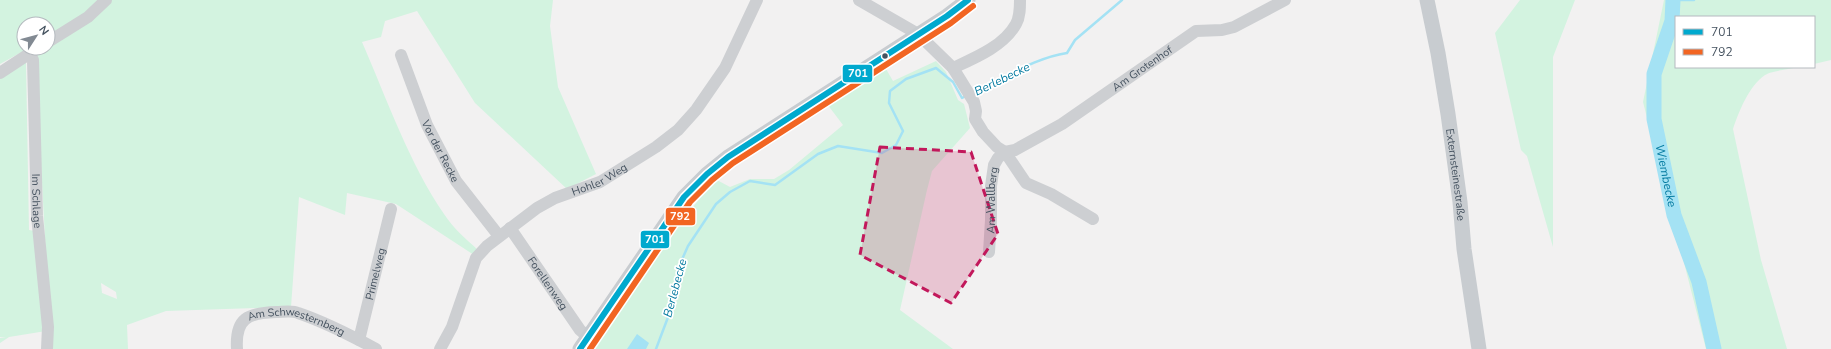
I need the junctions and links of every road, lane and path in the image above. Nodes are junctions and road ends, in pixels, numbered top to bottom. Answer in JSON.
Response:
{"nodes":[{"id":1,"x":106,"y":0,"type":"edge"},
{"id":2,"x":757,"y":0,"type":"edge"},
{"id":3,"x":860,"y":0,"type":"edge"},
{"id":4,"x":968,"y":0,"type":"edge"},
{"id":5,"x":1020,"y":0,"type":"edge"},
{"id":6,"x":1285,"y":0,"type":"edge"},
{"id":7,"x":1427,"y":0,"type":"edge"},
{"id":8,"x":918,"y":34,"type":"junction"},
{"id":9,"x":56,"y":37,"type":"edge"},
{"id":10,"x":401,"y":55,"type":"dead end"},
{"id":11,"x":25,"y":56,"type":"edge"},
{"id":12,"x":33,"y":56,"type":"edge"},
{"id":13,"x":954,"y":68,"type":"junction"},
{"id":14,"x":0,"y":73,"type":"edge"},
{"id":15,"x":1005,"y":152,"type":"junction"},
{"id":16,"x":391,"y":209,"type":"dead end"},
{"id":17,"x":1093,"y":219,"type":"dead end"},
{"id":18,"x":510,"y":228,"type":"junction"},
{"id":19,"x":499,"y":236,"type":"junction"},
{"id":20,"x":989,"y":252,"type":"dead end"},
{"id":21,"x":359,"y":340,"type":"junction"},
{"id":22,"x":584,"y":343,"type":"edge"},
{"id":23,"x":47,"y":349,"type":"edge"},
{"id":24,"x":237,"y":349,"type":"edge"},
{"id":25,"x":376,"y":349,"type":"edge"},
{"id":26,"x":440,"y":349,"type":"edge"},
{"id":27,"x":1479,"y":349,"type":"edge"}],
"edges":[{"from":1,"to":9,"type":"street"},
{"from":2,"to":18,"type":"street","name":"Hohler Weg"},
{"from":3,"to":8,"type":"street"},
{"from":4,"to":8,"type":"main road"},
{"from":5,"to":13,"type":"street"},
{"from":6,"to":15,"type":"street","name":"Am Grotenhof"},
{"from":7,"to":27,"type":"main road","name":"Externsteinestraße"},
{"from":8,"to":13,"type":"street"},
{"from":8,"to":22,"type":"main road"},
{"from":10,"to":19,"type":"street","name":"Vor der Recke"},
{"from":11,"to":14,"type":"street"},
{"from":12,"to":23,"type":"street","name":"Im Schlage"},
{"from":13,"to":15,"type":"street"},
{"from":15,"to":17,"type":"street"},
{"from":15,"to":20,"type":"street","name":"Am Wallberg"},
{"from":16,"to":21,"type":"street","name":"Primelweg"},
{"from":18,"to":19,"type":"street","name":"Hohler Weg"},
{"from":18,"to":22,"type":"street","name":"Forellenweg"},
{"from":19,"to":26,"type":"street","name":"Hohler Weg"},
{"from":21,"to":24,"type":"street","name":"Am Schwesternberg"},
{"from":21,"to":25,"type":"street","name":"Am Schwesternberg"}]}
